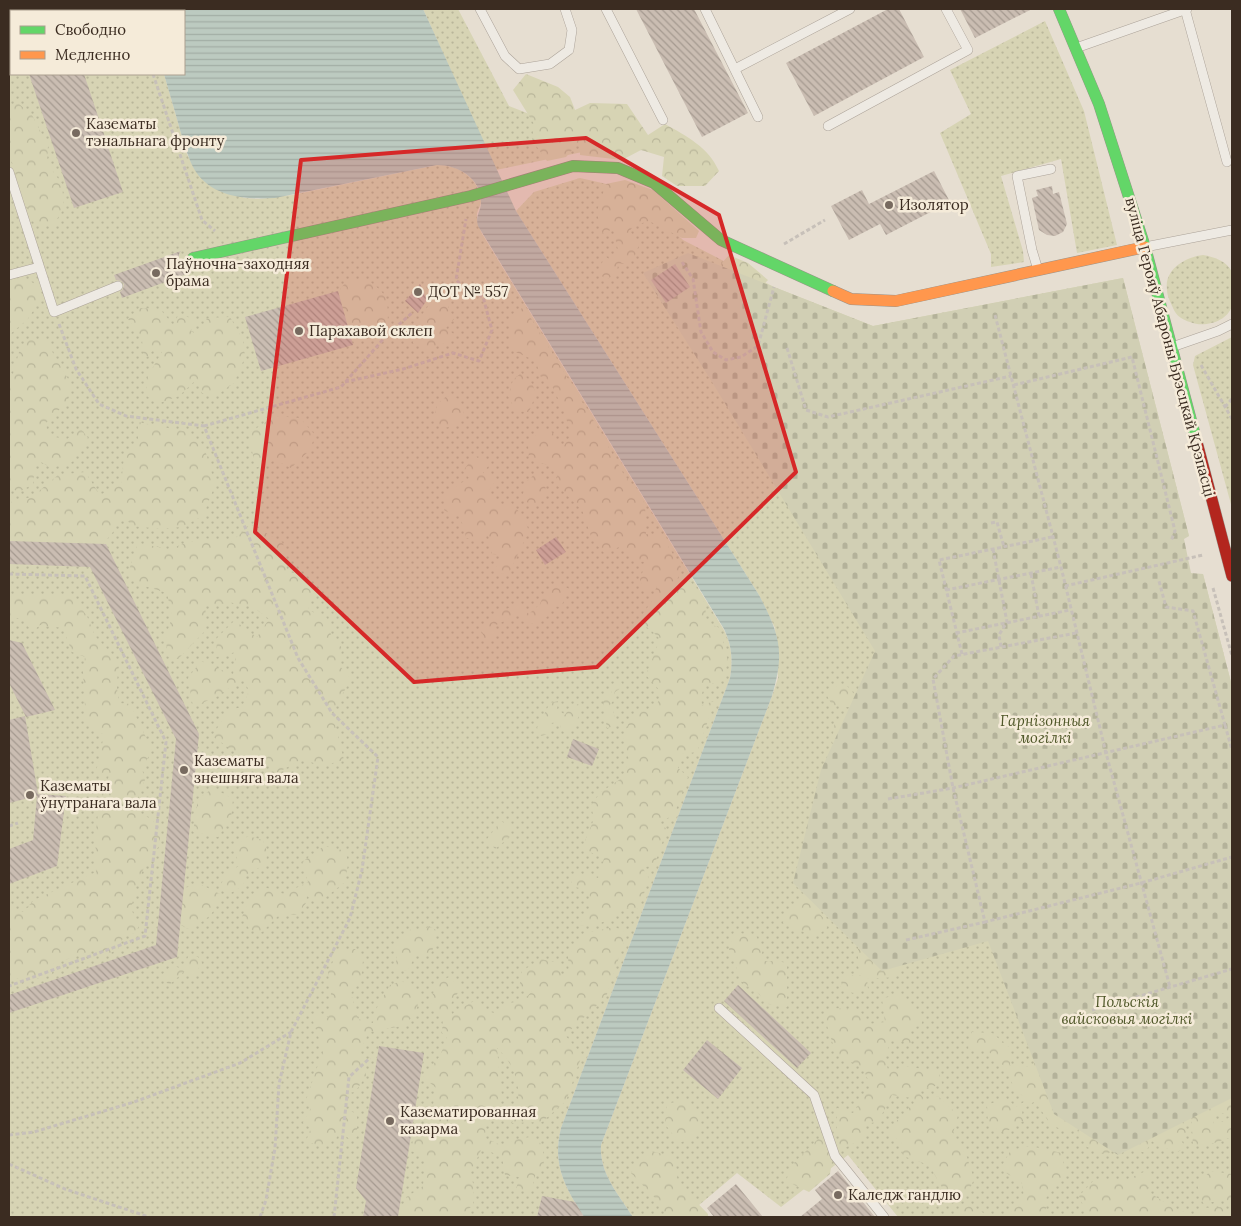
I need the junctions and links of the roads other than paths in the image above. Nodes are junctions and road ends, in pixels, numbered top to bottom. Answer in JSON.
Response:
{"nodes":[{"id":1,"x":480,"y":9,"type":"edge"},
{"id":2,"x":566,"y":9,"type":"edge"},
{"id":3,"x":606,"y":9,"type":"edge"},
{"id":4,"x":705,"y":9,"type":"edge"},
{"id":5,"x":850,"y":9,"type":"edge"},
{"id":6,"x":946,"y":9,"type":"edge"},
{"id":7,"x":1058,"y":9,"type":"edge"},
{"id":8,"x":1186,"y":9,"type":"edge"},
{"id":9,"x":1076,"y":48,"type":"junction"},
{"id":10,"x":735,"y":68,"type":"junction"},
{"id":11,"x":758,"y":118,"type":"dead end"},
{"id":12,"x":663,"y":120,"type":"dead end"},
{"id":13,"x":828,"y":126,"type":"dead end"},
{"id":14,"x":1227,"y":162,"type":"dead end"},
{"id":15,"x":1051,"y":170,"type":"dead end"},
{"id":16,"x":9,"y":172,"type":"edge"},
{"id":17,"x":1232,"y":230,"type":"edge"},
{"id":18,"x":1145,"y":247,"type":"junction"},
{"id":19,"x":193,"y":258,"type":"dead end"},
{"id":20,"x":38,"y":267,"type":"junction"},
{"id":21,"x":1038,"y":270,"type":"junction"},
{"id":22,"x":9,"y":275,"type":"edge"},
{"id":23,"x":118,"y":286,"type":"dead end"},
{"id":24,"x":1232,"y":324,"type":"edge"},
{"id":25,"x":1171,"y":348,"type":"junction"},
{"id":26,"x":1232,"y":576,"type":"edge"},
{"id":27,"x":719,"y":1008,"type":"dead end"},
{"id":28,"x":884,"y":1217,"type":"edge"}],
"edges":[{"from":1,"to":2,"type":"lane"},
{"from":3,"to":12,"type":"lane"},
{"from":4,"to":10,"type":"lane"},
{"from":5,"to":10,"type":"lane"},
{"from":6,"to":13,"type":"lane"},
{"from":7,"to":9,"type":"street","name":"вуліца Герояў Абароны Брэсцкай Крэпасці"},
{"from":8,"to":9,"type":"lane"},
{"from":8,"to":14,"type":"lane"},
{"from":9,"to":18,"type":"street","name":"вуліца Герояў Абароны Брэсцкай Крэпасці"},
{"from":10,"to":11,"type":"lane"},
{"from":15,"to":21,"type":"lane"},
{"from":16,"to":20,"type":"lane"},
{"from":17,"to":18,"type":"lane"},
{"from":18,"to":21,"type":"street"},
{"from":18,"to":25,"type":"street","name":"вуліца Герояў Абароны Брэсцкай Крэпасці"},
{"from":19,"to":21,"type":"street"},
{"from":20,"to":22,"type":"lane"},
{"from":20,"to":23,"type":"lane"},
{"from":24,"to":25,"type":"lane"},
{"from":25,"to":26,"type":"street","name":"вуліца Герояў Абароны Брэсцкай Крэпасці"},
{"from":27,"to":28,"type":"lane"}]}
